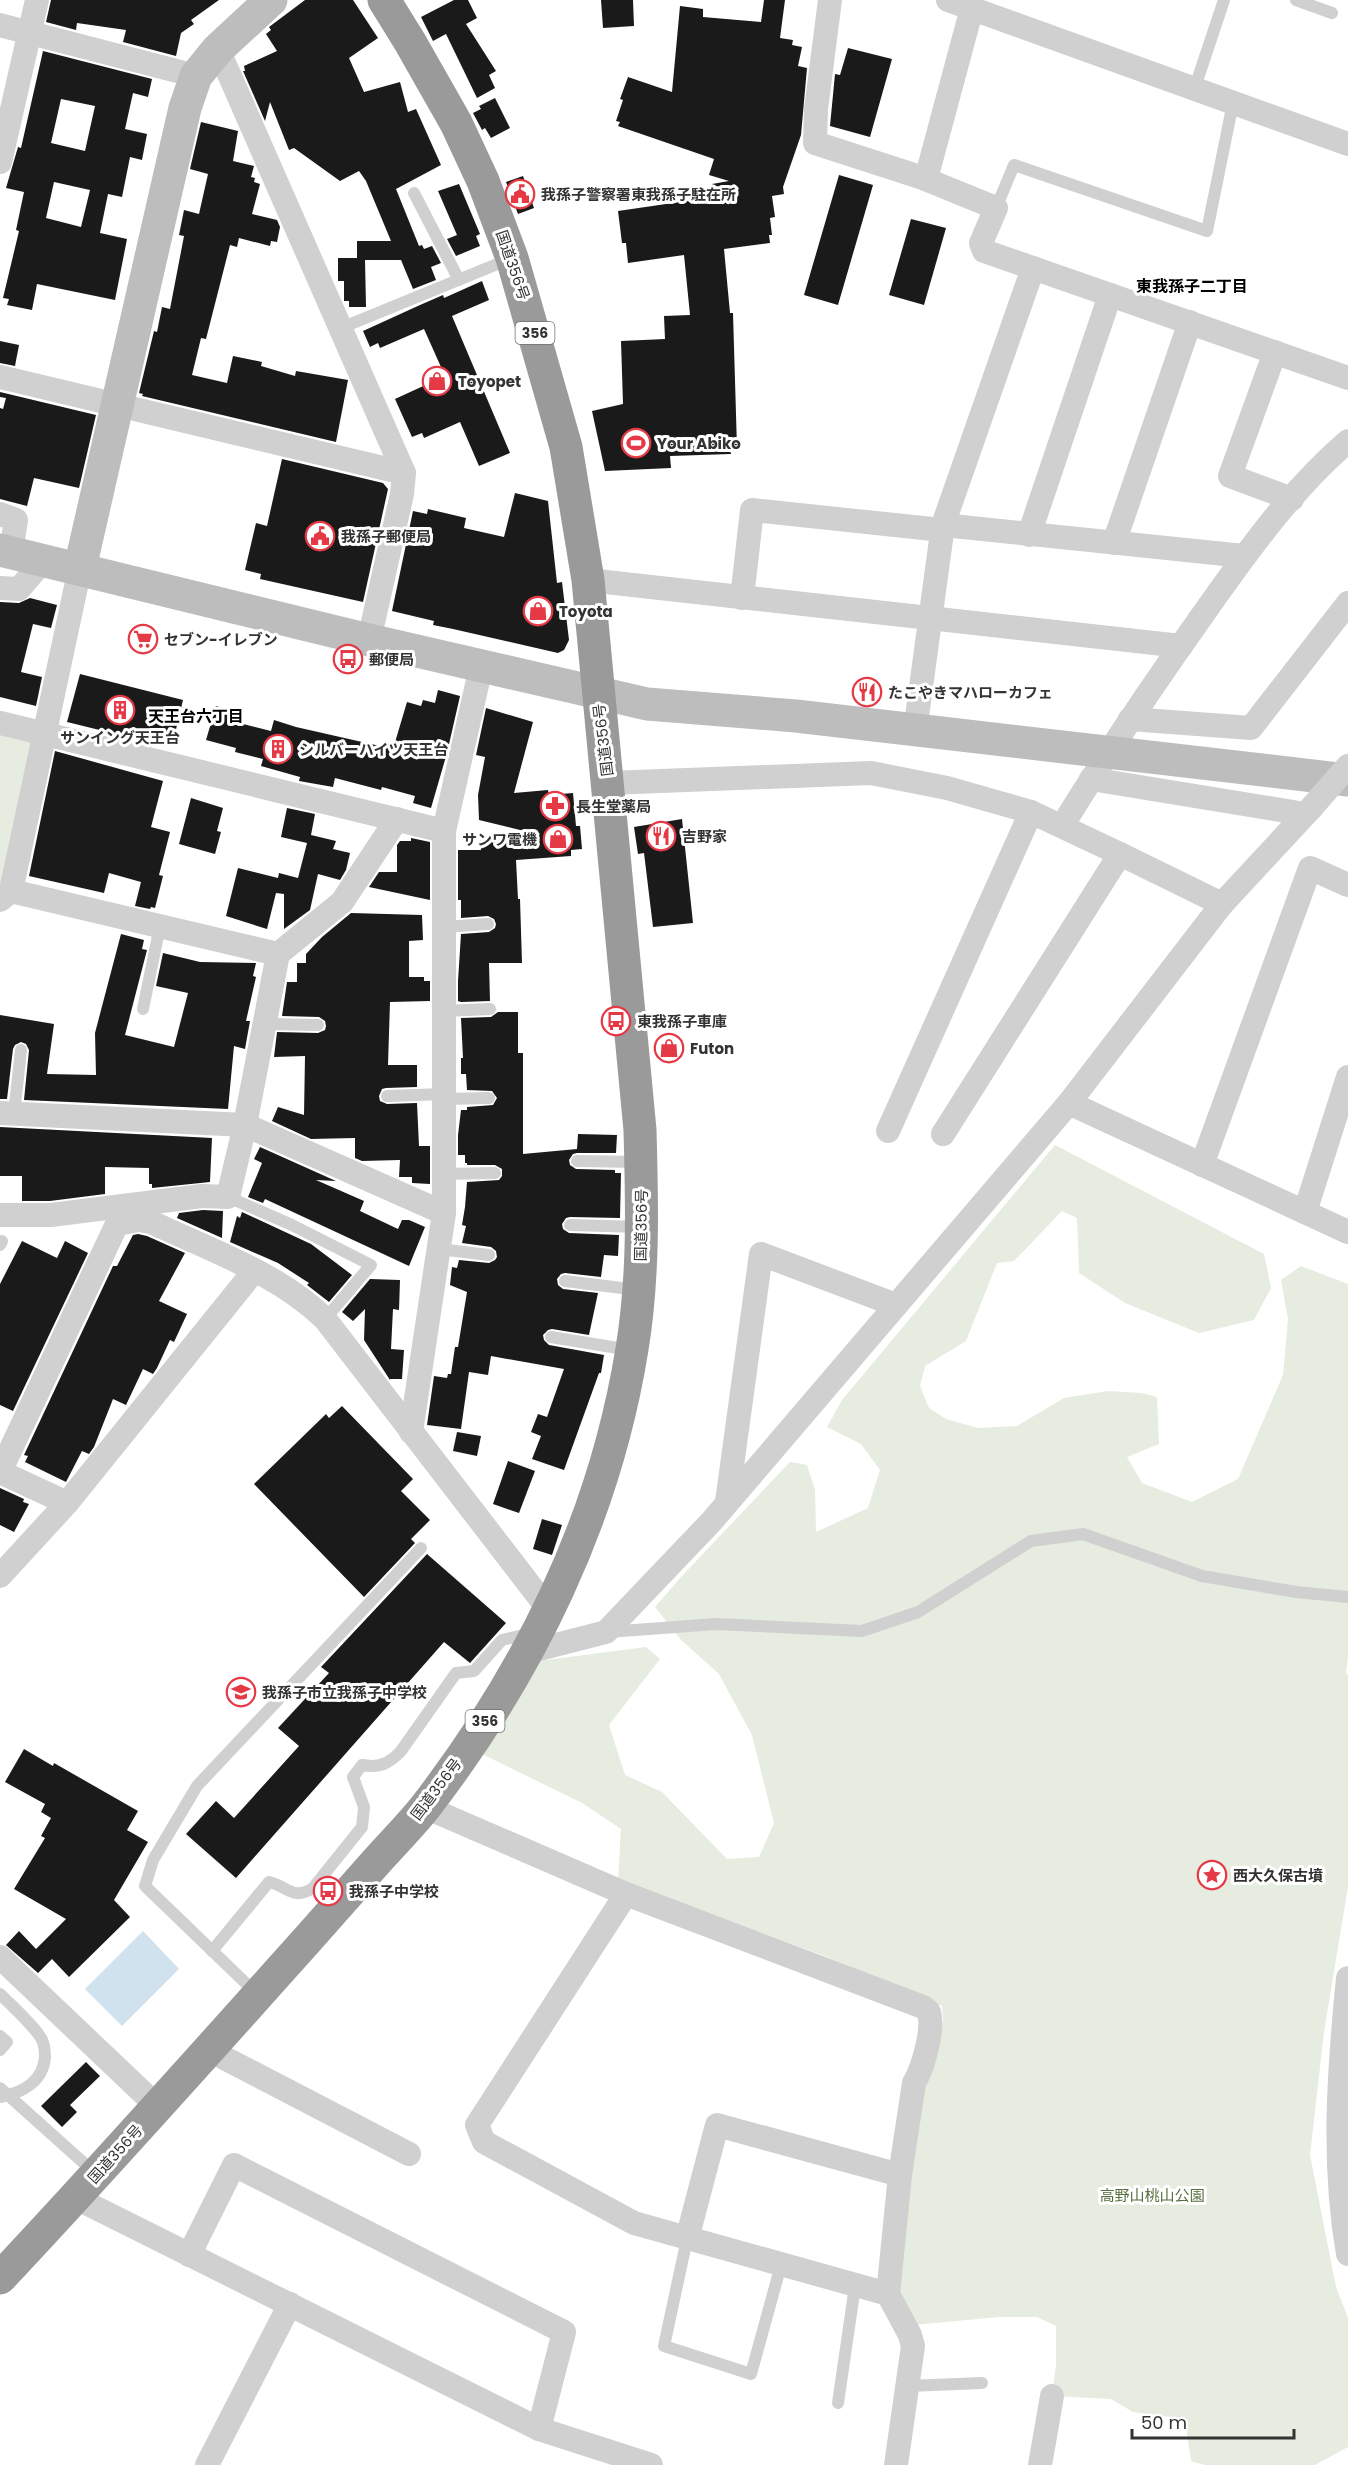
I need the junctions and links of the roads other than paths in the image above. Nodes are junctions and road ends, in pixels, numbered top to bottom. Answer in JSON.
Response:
{"nodes":[{"id":1,"x":36,"y":0,"type":"edge"},
{"id":2,"x":271,"y":0,"type":"edge"},
{"id":3,"x":384,"y":0,"type":"edge"},
{"id":4,"x":830,"y":0,"type":"edge"},
{"id":5,"x":948,"y":0,"type":"edge"},
{"id":6,"x":1224,"y":0,"type":"edge"},
{"id":7,"x":1296,"y":0,"type":"edge"},
{"id":8,"x":972,"y":8,"type":"junction"},
{"id":9,"x":1332,"y":13,"type":"dead end"},
{"id":10,"x":0,"y":25,"type":"edge"},
{"id":11,"x":30,"y":32,"type":"junction"},
{"id":12,"x":218,"y":49,"type":"junction"},
{"id":13,"x":196,"y":76,"type":"junction"},
{"id":14,"x":1195,"y":87,"type":"junction"},
{"id":15,"x":1233,"y":103,"type":"junction"},
{"id":16,"x":1348,"y":144,"type":"edge"},
{"id":17,"x":0,"y":162,"type":"edge"},
{"id":18,"x":926,"y":179,"type":"junction"},
{"id":19,"x":414,"y":193,"type":"dead end"},
{"id":20,"x":996,"y":208,"type":"junction"},
{"id":21,"x":512,"y":258,"type":"junction"},
{"id":22,"x":1034,"y":268,"type":"junction"},
{"id":23,"x":459,"y":280,"type":"junction"},
{"id":24,"x":1110,"y":295,"type":"junction"},
{"id":25,"x":1190,"y":322,"type":"junction"},
{"id":26,"x":341,"y":328,"type":"junction"},
{"id":27,"x":1275,"y":352,"type":"junction"},
{"id":28,"x":0,"y":377,"type":"edge"},
{"id":29,"x":1348,"y":378,"type":"edge"},
{"id":30,"x":118,"y":405,"type":"junction"},
{"id":31,"x":1348,"y":441,"type":"edge"},
{"id":32,"x":404,"y":473,"type":"junction"},
{"id":33,"x":1292,"y":499,"type":"junction"},
{"id":34,"x":0,"y":514,"type":"edge"},
{"id":35,"x":943,"y":528,"type":"junction"},
{"id":36,"x":1029,"y":535,"type":"junction"},
{"id":37,"x":1114,"y":543,"type":"junction"},
{"id":38,"x":6,"y":551,"type":"edge"},
{"id":39,"x":1244,"y":556,"type":"junction"},
{"id":40,"x":44,"y":560,"type":"junction"},
{"id":41,"x":80,"y":568,"type":"junction"},
{"id":42,"x":588,"y":580,"type":"junction"},
{"id":43,"x":0,"y":588,"type":"edge"},
{"id":44,"x":742,"y":598,"type":"junction"},
{"id":45,"x":1348,"y":603,"type":"edge"},
{"id":46,"x":930,"y":619,"type":"junction"},
{"id":47,"x":369,"y":640,"type":"junction"},
{"id":48,"x":1180,"y":646,"type":"junction"},
{"id":49,"x":481,"y":667,"type":"junction"},
{"id":50,"x":598,"y":694,"type":"junction"},
{"id":51,"x":1130,"y":719,"type":"junction"},
{"id":52,"x":0,"y":723,"type":"edge"},
{"id":53,"x":915,"y":731,"type":"junction"},
{"id":54,"x":46,"y":734,"type":"junction"},
{"id":55,"x":1100,"y":765,"type":"junction"},
{"id":56,"x":1348,"y":766,"type":"edge"},
{"id":57,"x":1348,"y":780,"type":"edge"},
{"id":58,"x":609,"y":783,"type":"junction"},
{"id":59,"x":1308,"y":810,"type":"junction"},
{"id":60,"x":1031,"y":812,"type":"junction"},
{"id":61,"x":397,"y":819,"type":"junction"},
{"id":62,"x":1062,"y":826,"type":"junction"},
{"id":63,"x":444,"y":831,"type":"junction"},
{"id":64,"x":1120,"y":854,"type":"junction"},
{"id":65,"x":1348,"y":885,"type":"edge"},
{"id":66,"x":5,"y":895,"type":"edge"},
{"id":67,"x":1222,"y":904,"type":"junction"},
{"id":68,"x":489,"y":924,"type":"dead end"},
{"id":69,"x":159,"y":926,"type":"junction"},
{"id":70,"x":444,"y":927,"type":"junction"},
{"id":71,"x":278,"y":954,"type":"junction"},
{"id":72,"x":143,"y":1009,"type":"dead end"},
{"id":73,"x":490,"y":1009,"type":"dead end"},
{"id":74,"x":444,"y":1011,"type":"junction"},
{"id":75,"x":265,"y":1023,"type":"junction"},
{"id":76,"x":318,"y":1025,"type":"dead end"},
{"id":77,"x":21,"y":1050,"type":"dead end"},
{"id":78,"x":1348,"y":1077,"type":"edge"},
{"id":79,"x":387,"y":1096,"type":"dead end"},
{"id":80,"x":444,"y":1097,"type":"junction"},
{"id":81,"x":489,"y":1098,"type":"dead end"},
{"id":82,"x":1069,"y":1103,"type":"junction"},
{"id":83,"x":7,"y":1114,"type":"edge"},
{"id":84,"x":244,"y":1125,"type":"junction"},
{"id":85,"x":888,"y":1131,"type":"dead end"},
{"id":86,"x":943,"y":1134,"type":"dead end"},
{"id":87,"x":578,"y":1161,"type":"dead end"},
{"id":88,"x":641,"y":1162,"type":"junction"},
{"id":89,"x":1202,"y":1165,"type":"junction"},
{"id":90,"x":495,"y":1173,"type":"dead end"},
{"id":91,"x":444,"y":1174,"type":"junction"},
{"id":92,"x":228,"y":1197,"type":"junction"},
{"id":93,"x":1305,"y":1212,"type":"junction"},
{"id":94,"x":444,"y":1214,"type":"junction"},
{"id":95,"x":0,"y":1215,"type":"edge"},
{"id":96,"x":570,"y":1225,"type":"dead end"},
{"id":97,"x":642,"y":1227,"type":"junction"},
{"id":98,"x":1348,"y":1232,"type":"edge"},
{"id":99,"x":439,"y":1249,"type":"junction"},
{"id":100,"x":489,"y":1255,"type":"dead end"},
{"id":101,"x":254,"y":1271,"type":"junction"},
{"id":102,"x":565,"y":1281,"type":"dead end"},
{"id":103,"x":638,"y":1290,"type":"junction"},
{"id":104,"x":896,"y":1305,"type":"junction"},
{"id":105,"x":325,"y":1319,"type":"junction"},
{"id":106,"x":551,"y":1337,"type":"dead end"},
{"id":107,"x":632,"y":1350,"type":"junction"},
{"id":108,"x":411,"y":1432,"type":"junction"},
{"id":109,"x":0,"y":1472,"type":"edge"},
{"id":110,"x":727,"y":1502,"type":"junction"},
{"id":111,"x":67,"y":1503,"type":"junction"},
{"id":112,"x":421,"y":1548,"type":"dead end"},
{"id":113,"x":0,"y":1576,"type":"edge"},
{"id":114,"x":1348,"y":1597,"type":"edge"},
{"id":115,"x":538,"y":1631,"type":"junction"},
{"id":116,"x":606,"y":1632,"type":"junction"},
{"id":117,"x":425,"y":1807,"type":"junction"},
{"id":118,"x":626,"y":1894,"type":"junction"},
{"id":119,"x":212,"y":1951,"type":"junction"},
{"id":120,"x":0,"y":1957,"type":"edge"},
{"id":121,"x":1348,"y":1978,"type":"edge"},
{"id":122,"x":0,"y":1994,"type":"edge"},
{"id":123,"x":258,"y":1995,"type":"junction"},
{"id":124,"x":0,"y":2036,"type":"edge"},
{"id":125,"x":0,"y":2050,"type":"edge"},
{"id":126,"x":208,"y":2050,"type":"junction"},
{"id":127,"x":2,"y":2093,"type":"edge"},
{"id":128,"x":158,"y":2107,"type":"junction"},
{"id":129,"x":409,"y":2154,"type":"dead end"},
{"id":130,"x":900,"y":2175,"type":"junction"},
{"id":131,"x":86,"y":2186,"type":"junction"},
{"id":132,"x":687,"y":2239,"type":"junction"},
{"id":133,"x":1348,"y":2254,"type":"edge"},
{"id":134,"x":189,"y":2255,"type":"junction"},
{"id":135,"x":781,"y":2265,"type":"junction"},
{"id":136,"x":0,"y":2278,"type":"edge"},
{"id":137,"x":855,"y":2286,"type":"junction"},
{"id":138,"x":888,"y":2294,"type":"junction"},
{"id":139,"x":290,"y":2304,"type":"junction"},
{"id":140,"x":982,"y":2383,"type":"dead end"},
{"id":141,"x":907,"y":2386,"type":"junction"},
{"id":142,"x":1052,"y":2396,"type":"dead end"},
{"id":143,"x":838,"y":2403,"type":"dead end"},
{"id":144,"x":539,"y":2429,"type":"junction"},
{"id":145,"x":207,"y":2465,"type":"edge"},
{"id":146,"x":651,"y":2465,"type":"edge"},
{"id":147,"x":896,"y":2465,"type":"edge"},
{"id":148,"x":1040,"y":2465,"type":"edge"}],
"edges":[{"from":1,"to":11,"type":"street"},
{"from":2,"to":12,"type":"street"},
{"from":3,"to":21,"type":"highway","name":"国道356号","number":"356"},
{"from":4,"to":18,"type":"street"},
{"from":5,"to":8,"type":"street"},
{"from":6,"to":14,"type":"lane"},
{"from":7,"to":9,"type":"lane"},
{"from":8,"to":14,"type":"street"},
{"from":8,"to":18,"type":"street"},
{"from":10,"to":11,"type":"street"},
{"from":11,"to":13,"type":"street"},
{"from":11,"to":17,"type":"street"},
{"from":12,"to":13,"type":"street"},
{"from":12,"to":26,"type":"street"},
{"from":13,"to":30,"type":"street"},
{"from":14,"to":15,"type":"street"},
{"from":15,"to":16,"type":"street"},
{"from":15,"to":20,"type":"lane"},
{"from":18,"to":20,"type":"street"},
{"from":19,"to":23,"type":"lane"},
{"from":20,"to":22,"type":"street"},
{"from":21,"to":23,"type":"lane"},
{"from":21,"to":42,"type":"highway","name":"国道356号","number":"356"},
{"from":22,"to":24,"type":"street"},
{"from":22,"to":35,"type":"street"},
{"from":23,"to":26,"type":"lane"},
{"from":24,"to":25,"type":"street"},
{"from":24,"to":36,"type":"street"},
{"from":25,"to":27,"type":"street"},
{"from":25,"to":37,"type":"street"},
{"from":26,"to":32,"type":"street"},
{"from":27,"to":29,"type":"street"},
{"from":27,"to":33,"type":"street"},
{"from":28,"to":30,"type":"street"},
{"from":30,"to":32,"type":"street"},
{"from":30,"to":41,"type":"street"},
{"from":31,"to":33,"type":"street"},
{"from":32,"to":47,"type":"street"},
{"from":33,"to":39,"type":"street"},
{"from":34,"to":38,"type":"street"},
{"from":35,"to":36,"type":"street"},
{"from":35,"to":44,"type":"street"},
{"from":35,"to":46,"type":"street"},
{"from":36,"to":37,"type":"street"},
{"from":37,"to":39,"type":"street"},
{"from":38,"to":40,"type":"street"},
{"from":39,"to":48,"type":"street"},
{"from":40,"to":41,"type":"street"},
{"from":40,"to":43,"type":"street"},
{"from":41,"to":47,"type":"street"},
{"from":41,"to":54,"type":"street"},
{"from":42,"to":44,"type":"street"},
{"from":42,"to":50,"type":"highway","name":"国道356号","number":"356"},
{"from":44,"to":46,"type":"street"},
{"from":45,"to":51,"type":"street"},
{"from":46,"to":48,"type":"street"},
{"from":46,"to":53,"type":"street"},
{"from":47,"to":49,"type":"street"},
{"from":48,"to":51,"type":"street"},
{"from":49,"to":50,"type":"street"},
{"from":49,"to":63,"type":"street"},
{"from":50,"to":53,"type":"street"},
{"from":50,"to":58,"type":"highway","name":"国道356号","number":"356"},
{"from":51,"to":55,"type":"street"},
{"from":52,"to":54,"type":"street"},
{"from":53,"to":55,"type":"street"},
{"from":54,"to":61,"type":"street"},
{"from":54,"to":66,"type":"street"},
{"from":55,"to":57,"type":"street"},
{"from":55,"to":59,"type":"street"},
{"from":55,"to":62,"type":"street"},
{"from":56,"to":59,"type":"street","bridge":true},
{"from":58,"to":60,"type":"street"},
{"from":58,"to":88,"type":"highway","name":"国道356号","number":"356"},
{"from":59,"to":67,"type":"street"},
{"from":60,"to":62,"type":"street"},
{"from":60,"to":85,"type":"street"},
{"from":61,"to":63,"type":"street"},
{"from":61,"to":71,"type":"street"},
{"from":62,"to":64,"type":"street"},
{"from":63,"to":70,"type":"street"},
{"from":64,"to":67,"type":"street"},
{"from":64,"to":86,"type":"street"},
{"from":65,"to":89,"type":"street"},
{"from":66,"to":69,"type":"street"},
{"from":67,"to":82,"type":"street"},
{"from":68,"to":70,"type":"lane"},
{"from":69,"to":71,"type":"street"},
{"from":69,"to":72,"type":"lane"},
{"from":70,"to":74,"type":"street"},
{"from":71,"to":75,"type":"street"},
{"from":73,"to":74,"type":"lane"},
{"from":74,"to":80,"type":"street"},
{"from":75,"to":76,"type":"lane"},
{"from":75,"to":84,"type":"street"},
{"from":77,"to":83,"type":"lane"},
{"from":78,"to":93,"type":"street"},
{"from":79,"to":80,"type":"lane"},
{"from":80,"to":81,"type":"lane"},
{"from":80,"to":91,"type":"street"},
{"from":82,"to":89,"type":"street"},
{"from":82,"to":104,"type":"street"},
{"from":83,"to":84,"type":"street"},
{"from":84,"to":92,"type":"street"},
{"from":84,"to":94,"type":"street"},
{"from":87,"to":88,"type":"lane"},
{"from":88,"to":97,"type":"highway","name":"国道356号","number":"356"},
{"from":89,"to":93,"type":"street"},
{"from":90,"to":91,"type":"lane"},
{"from":91,"to":94,"type":"street"},
{"from":92,"to":95,"type":"street"},
{"from":92,"to":105,"type":"lane"},
{"from":93,"to":98,"type":"street"},
{"from":94,"to":99,"type":"street"},
{"from":96,"to":97,"type":"lane"},
{"from":97,"to":103,"type":"highway","name":"国道356号","number":"356"},
{"from":99,"to":100,"type":"lane"},
{"from":99,"to":108,"type":"street"},
{"from":101,"to":105,"type":"street"},
{"from":101,"to":109,"type":"street"},
{"from":101,"to":111,"type":"street"},
{"from":102,"to":103,"type":"lane"},
{"from":103,"to":107,"type":"highway","name":"国道356号","number":"356"},
{"from":104,"to":110,"type":"street"},
{"from":104,"to":110,"type":"street"},
{"from":105,"to":108,"type":"street"},
{"from":106,"to":107,"type":"lane"},
{"from":107,"to":115,"type":"highway","name":"国道356号","number":"356"},
{"from":108,"to":115,"type":"street"},
{"from":109,"to":111,"type":"street"},
{"from":110,"to":116,"type":"street"},
{"from":111,"to":113,"type":"street"},
{"from":112,"to":119,"type":"lane"},
{"from":114,"to":116,"type":"lane"},
{"from":115,"to":116,"type":"street"},
{"from":115,"to":117,"type":"highway","name":"国道356号","number":"356"},
{"from":115,"to":119,"type":"lane"},
{"from":117,"to":118,"type":"street"},
{"from":117,"to":123,"type":"highway","name":"国道356号","number":"356"},
{"from":118,"to":130,"type":"street"},
{"from":118,"to":132,"type":"street"},
{"from":119,"to":123,"type":"lane"},
{"from":120,"to":128,"type":"street"},
{"from":121,"to":133,"type":"street"},
{"from":122,"to":127,"type":"lane"},
{"from":123,"to":126,"type":"highway","name":"国道356号","number":"356"},
{"from":124,"to":125,"type":"lane"},
{"from":126,"to":128,"type":"highway","name":"国道356号","number":"356"},
{"from":126,"to":129,"type":"street"},
{"from":127,"to":131,"type":"lane"},
{"from":128,"to":131,"type":"highway","name":"国道356号","number":"356"},
{"from":130,"to":132,"type":"street"},
{"from":130,"to":138,"type":"street"},
{"from":131,"to":134,"type":"street"},
{"from":131,"to":136,"type":"highway","name":"国道356号","number":"356"},
{"from":132,"to":135,"type":"street"},
{"from":132,"to":135,"type":"lane"},
{"from":134,"to":139,"type":"street"},
{"from":134,"to":144,"type":"street"},
{"from":135,"to":137,"type":"street"},
{"from":137,"to":138,"type":"street"},
{"from":137,"to":143,"type":"lane"},
{"from":138,"to":141,"type":"street"},
{"from":139,"to":144,"type":"street"},
{"from":139,"to":145,"type":"street"},
{"from":140,"to":141,"type":"lane"},
{"from":141,"to":147,"type":"street"},
{"from":142,"to":148,"type":"street"},
{"from":144,"to":146,"type":"street"}]}
